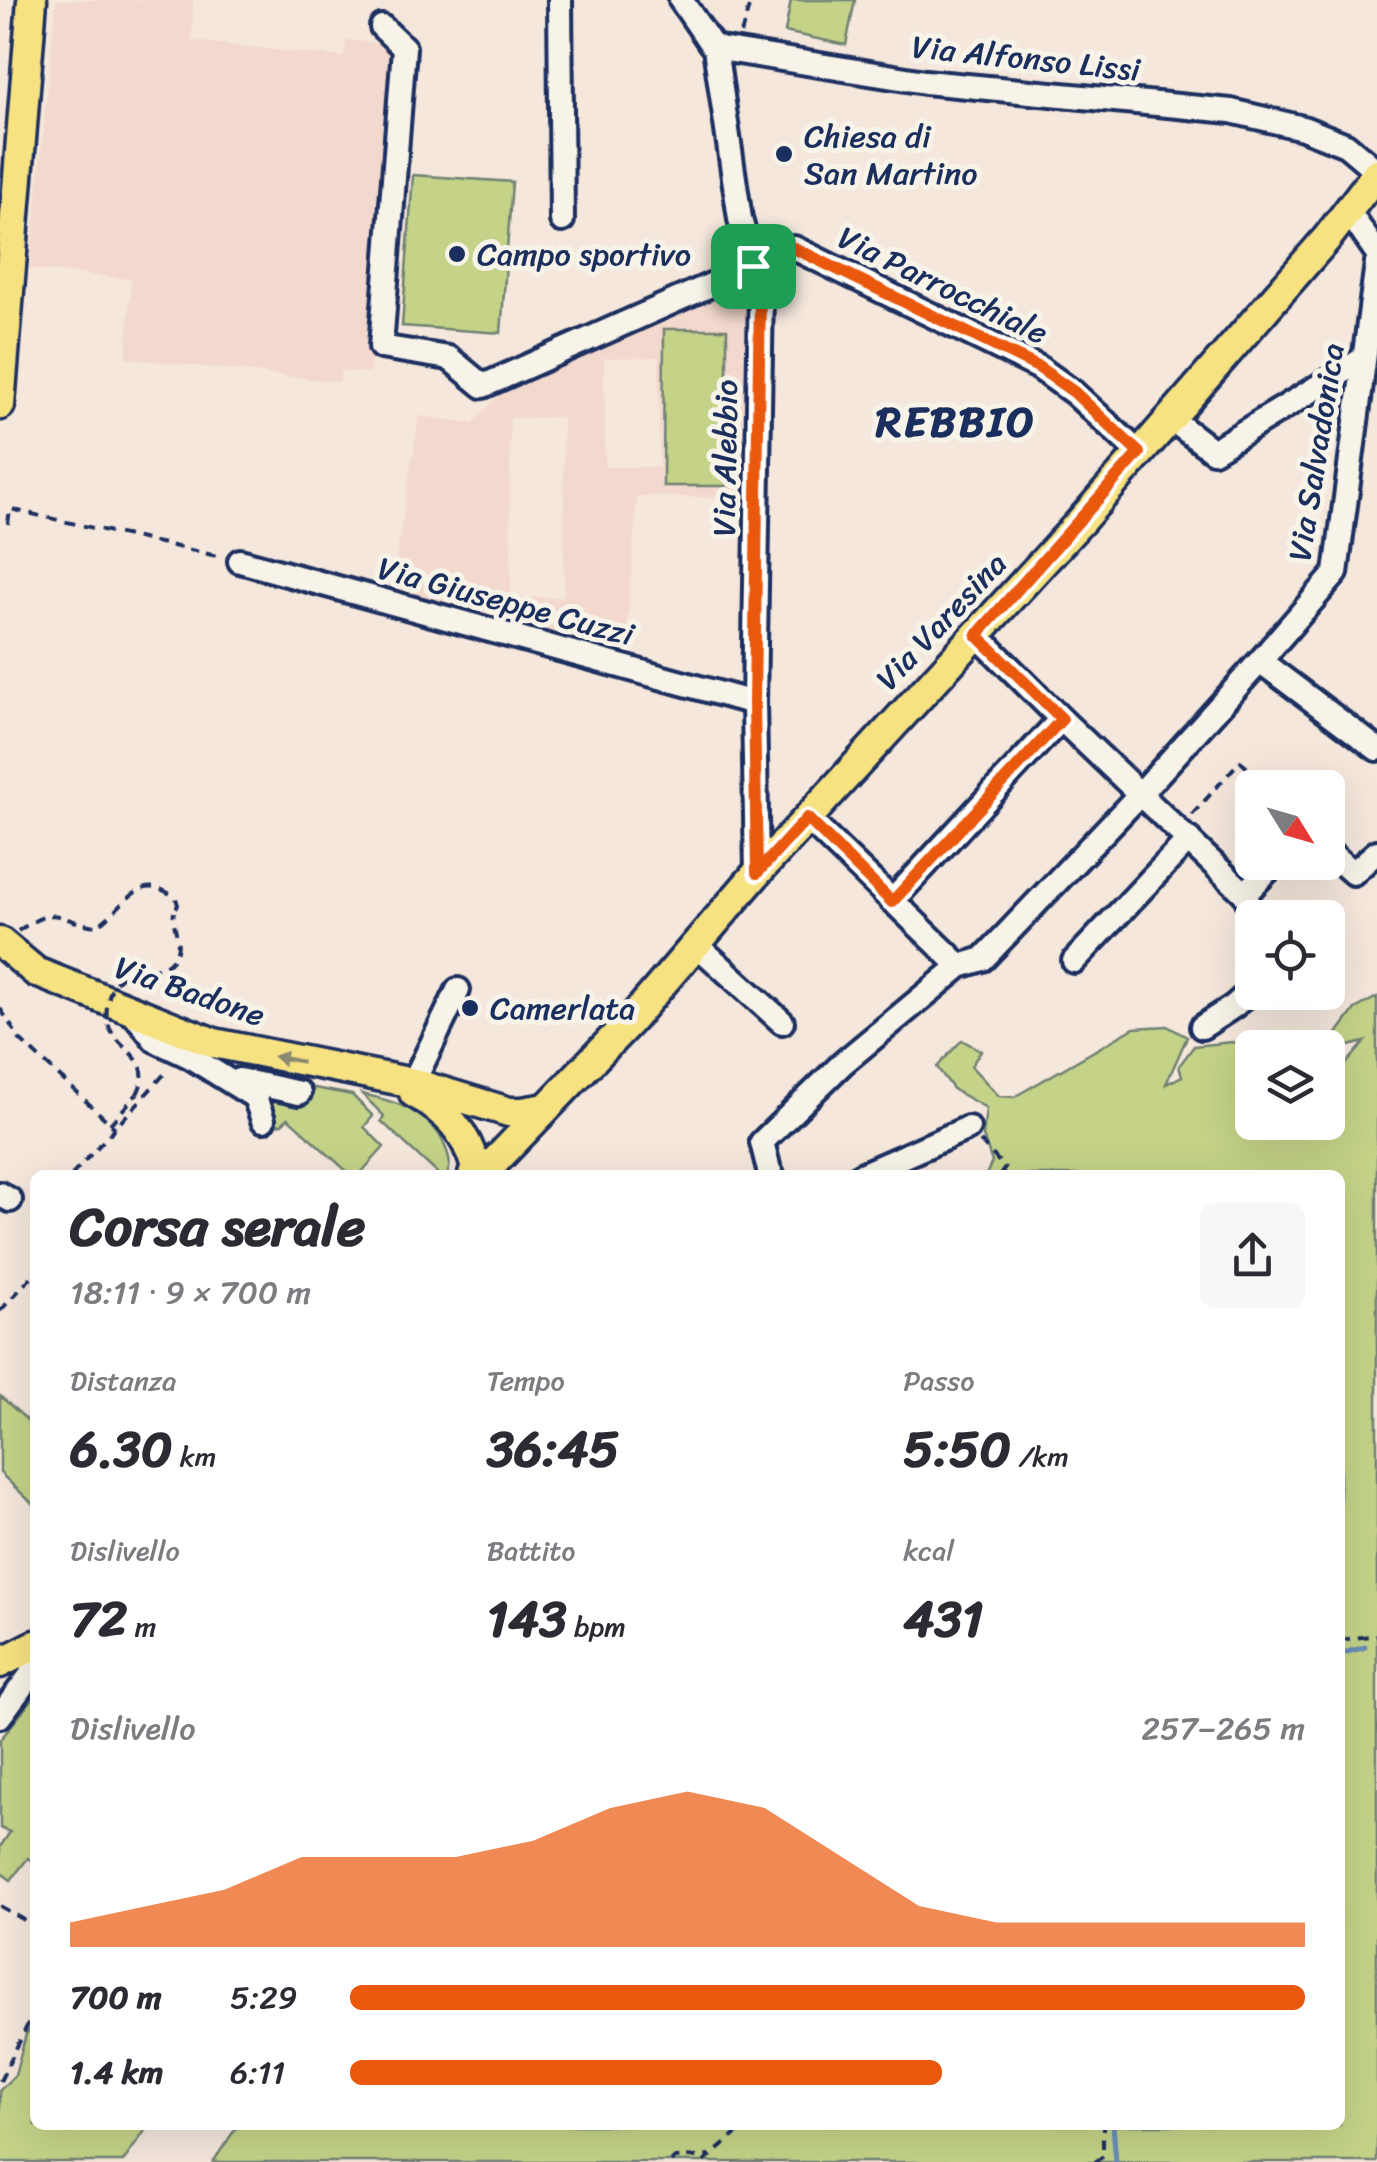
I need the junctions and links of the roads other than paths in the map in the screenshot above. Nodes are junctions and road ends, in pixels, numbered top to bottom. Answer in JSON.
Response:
{"nodes":[{"id":1,"x":32,"y":0,"type":"edge"},
{"id":2,"x":560,"y":0,"type":"edge"},
{"id":3,"x":681,"y":0,"type":"edge"},
{"id":4,"x":382,"y":27,"type":"dead end"},
{"id":5,"x":727,"y":50,"type":"junction"},
{"id":6,"x":1377,"y":172,"type":"edge"},
{"id":7,"x":1348,"y":211,"type":"junction"},
{"id":8,"x":562,"y":220,"type":"dead end"},
{"id":9,"x":1377,"y":252,"type":"edge"},
{"id":10,"x":1377,"y":263,"type":"edge"},
{"id":11,"x":753,"y":266,"type":"junction"},
{"id":12,"x":2,"y":353,"type":"edge"},
{"id":13,"x":1363,"y":359,"type":"junction"},
{"id":14,"x":0,"y":405,"type":"edge"},
{"id":15,"x":1171,"y":419,"type":"junction"},
{"id":16,"x":1139,"y":453,"type":"junction"},
{"id":17,"x":240,"y":561,"type":"road end"},
{"id":18,"x":977,"y":635,"type":"junction"},
{"id":19,"x":1260,"y":660,"type":"junction"},
{"id":20,"x":754,"y":703,"type":"junction"},
{"id":21,"x":1062,"y":719,"type":"junction"},
{"id":22,"x":1377,"y":749,"type":"edge"},
{"id":23,"x":1140,"y":793,"type":"junction"},
{"id":24,"x":807,"y":818,"type":"junction"},
{"id":25,"x":1184,"y":834,"type":"junction"},
{"id":26,"x":1377,"y":852,"type":"edge"},
{"id":27,"x":1345,"y":866,"type":"edge"},
{"id":28,"x":757,"y":873,"type":"junction"},
{"id":29,"x":1259,"y":880,"type":"edge"},
{"id":30,"x":1246,"y":894,"type":"junction"},
{"id":31,"x":1248,"y":900,"type":"edge"},
{"id":32,"x":892,"y":902,"type":"junction"},
{"id":33,"x":1,"y":944,"type":"edge"},
{"id":34,"x":696,"y":944,"type":"junction"},
{"id":35,"x":1074,"y":961,"type":"dead end"},
{"id":36,"x":960,"y":966,"type":"junction"},
{"id":37,"x":36,"y":972,"type":"junction"},
{"id":38,"x":0,"y":976,"type":"edge"},
{"id":39,"x":458,"y":990,"type":"dead end"},
{"id":40,"x":1235,"y":1005,"type":"edge"},
{"id":41,"x":131,"y":1010,"type":"junction"},
{"id":42,"x":782,"y":1022,"type":"dead end"},
{"id":43,"x":1202,"y":1027,"type":"dead end"},
{"id":44,"x":220,"y":1076,"type":"junction"},
{"id":45,"x":384,"y":1078,"type":"junction"},
{"id":46,"x":413,"y":1083,"type":"junction"},
{"id":47,"x":299,"y":1092,"type":"dead end"},
{"id":48,"x":546,"y":1108,"type":"junction"},
{"id":49,"x":263,"y":1120,"type":"dead end"},
{"id":50,"x":968,"y":1128,"type":"road end"},
{"id":51,"x":475,"y":1170,"type":"edge"},
{"id":52,"x":479,"y":1170,"type":"edge"},
{"id":53,"x":769,"y":1170,"type":"edge"},
{"id":54,"x":872,"y":1170,"type":"edge"},
{"id":55,"x":30,"y":1643,"type":"edge"},
{"id":56,"x":30,"y":1645,"type":"edge"},
{"id":57,"x":0,"y":1649,"type":"edge"},
{"id":58,"x":0,"y":1663,"type":"edge"},
{"id":59,"x":30,"y":1677,"type":"edge"},
{"id":60,"x":0,"y":1716,"type":"edge"}],
"edges":[{"from":1,"to":12,"type":"main road"},
{"from":2,"to":8,"type":"street"},
{"from":3,"to":5,"type":"street"},
{"from":4,"to":11,"type":"street","name":"Via Parrocchiale"},
{"from":5,"to":6,"type":"street","name":"Via Alfonso Lissi"},
{"from":5,"to":11,"type":"street","name":"Via Alebbio"},
{"from":6,"to":7,"type":"main road","name":"Via Varesina"},
{"from":7,"to":9,"type":"street"},
{"from":7,"to":15,"type":"main road","name":"Via Varesina"},
{"from":10,"to":13,"type":"street","name":"Via Salvadonica"},
{"from":11,"to":16,"type":"street","name":"Via Parrocchiale"},
{"from":11,"to":20,"type":"street","name":"Via Alebbio"},
{"from":12,"to":14,"type":"main road"},
{"from":13,"to":15,"type":"street"},
{"from":13,"to":19,"type":"street","name":"Via Salvadonica"},
{"from":15,"to":16,"type":"main road","name":"Via Varesina"},
{"from":16,"to":18,"type":"main road","name":"Via Varesina"},
{"from":17,"to":20,"type":"street","name":"Via Giuseppe Cuzzi"},
{"from":18,"to":21,"type":"street"},
{"from":18,"to":24,"type":"main road","name":"Via Varesina"},
{"from":19,"to":22,"type":"street"},
{"from":19,"to":23,"type":"street","name":"Via Salvadonica"},
{"from":20,"to":28,"type":"street","name":"Via Alebbio"},
{"from":21,"to":23,"type":"street"},
{"from":21,"to":32,"type":"street"},
{"from":23,"to":25,"type":"street"},
{"from":23,"to":36,"type":"street","name":"Via Salvadonica"},
{"from":24,"to":28,"type":"main road","name":"Via Varesina"},
{"from":24,"to":32,"type":"street"},
{"from":25,"to":30,"type":"street"},
{"from":25,"to":35,"type":"street"},
{"from":26,"to":27,"type":"street"},
{"from":28,"to":34,"type":"main road","name":"Via Varesina"},
{"from":29,"to":30,"type":"street"},
{"from":30,"to":31,"type":"street"},
{"from":32,"to":36,"type":"street"},
{"from":33,"to":37,"type":"main road","name":"Via Badone"},
{"from":34,"to":42,"type":"street"},
{"from":34,"to":48,"type":"main road","name":"Via Varesina"},
{"from":36,"to":53,"type":"street","name":"Via Salvadonica"},
{"from":37,"to":38,"type":"main road","name":"Via Badone"},
{"from":37,"to":41,"type":"main road","name":"Via Badone"},
{"from":39,"to":46,"type":"street"},
{"from":40,"to":43,"type":"street"},
{"from":41,"to":44,"type":"street"},
{"from":45,"to":41,"type":"main road","name":"Via Badone","one_way":true},
{"from":44,"to":47,"type":"street"},
{"from":44,"to":49,"type":"street"},
{"from":45,"to":46,"type":"main road","name":"Via Badone"},
{"from":45,"to":51,"type":"main road","name":"Via Badone"},
{"from":46,"to":48,"type":"main road","name":"Via Badone"},
{"from":48,"to":52,"type":"main road","name":"Via Varesina"},
{"from":50,"to":54,"type":"street"},
{"from":55,"to":57,"type":"street"},
{"from":56,"to":58,"type":"main road"},
{"from":59,"to":60,"type":"street"}]}
